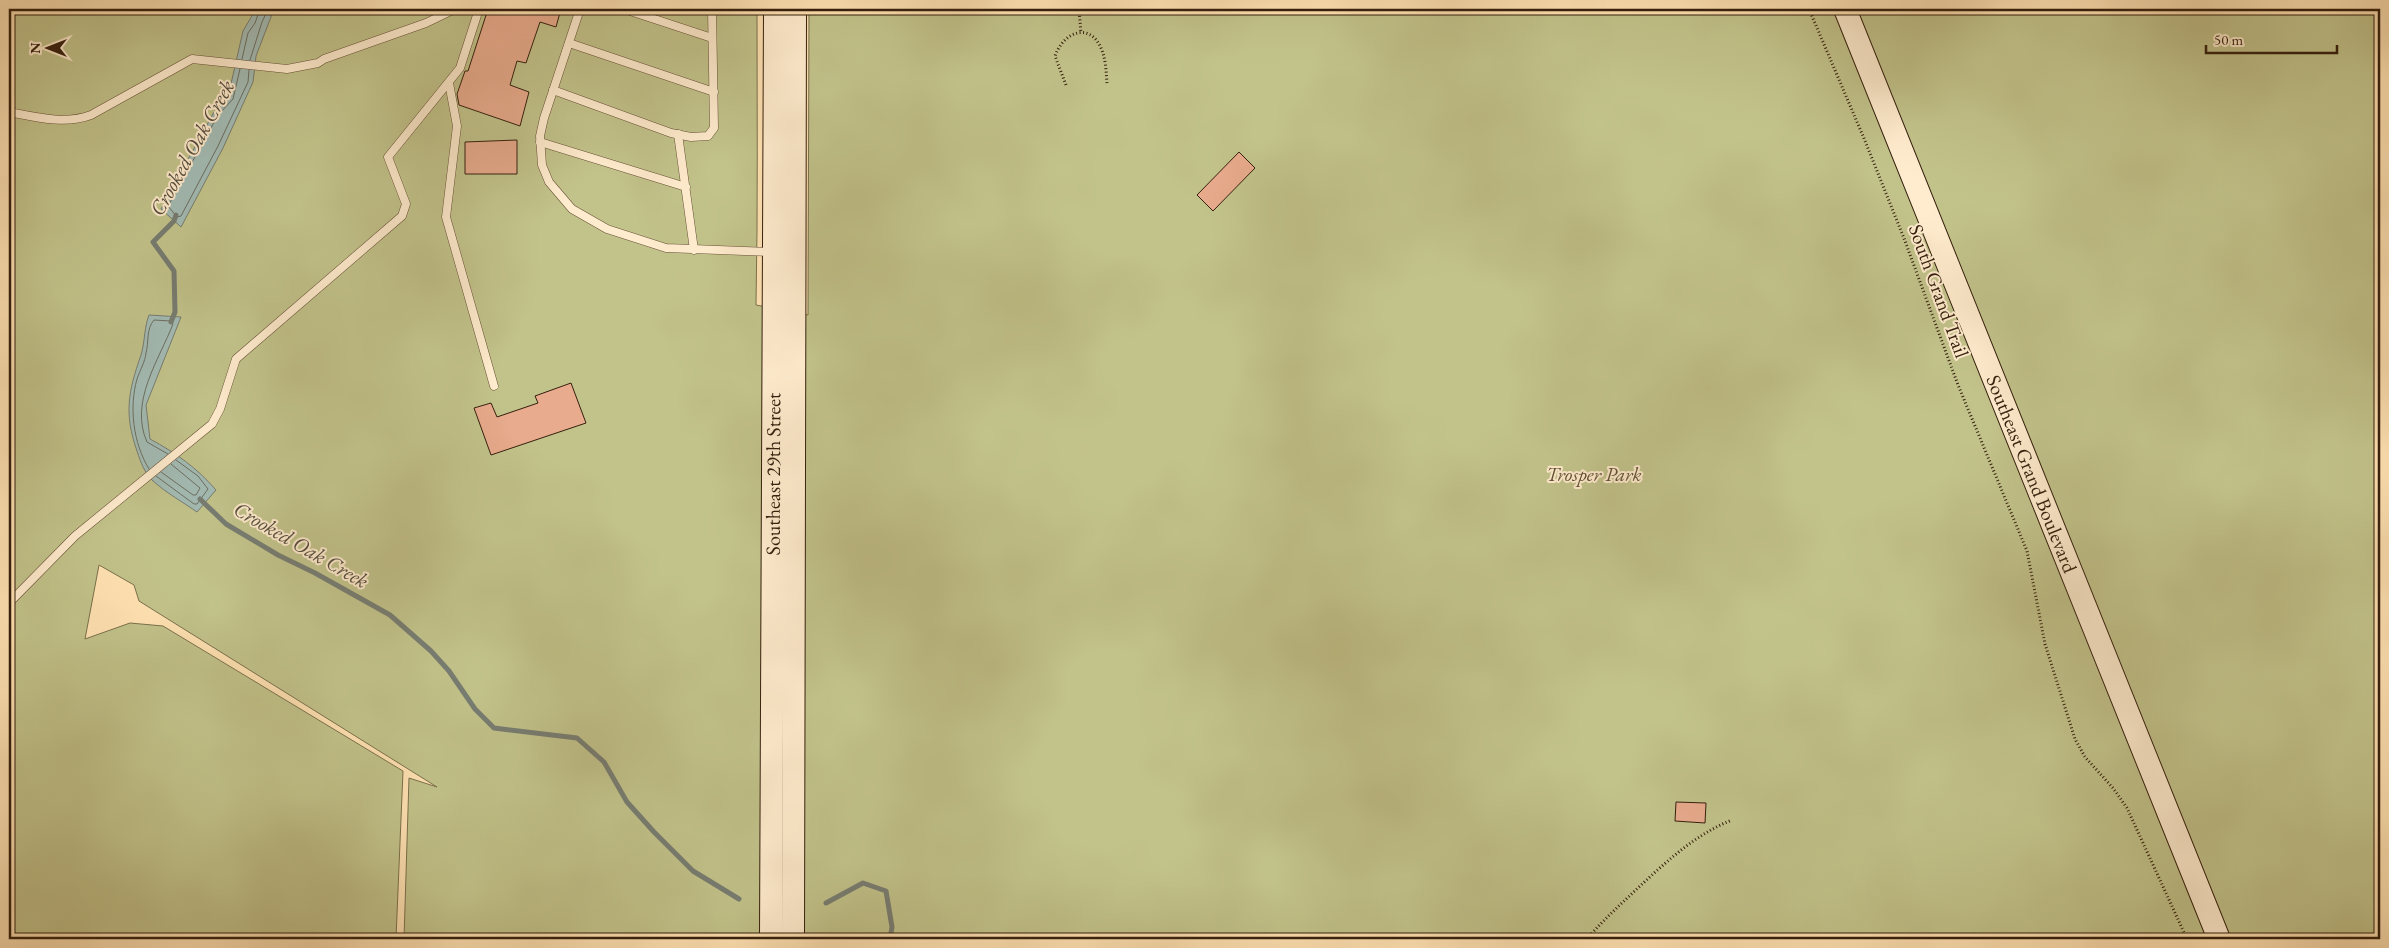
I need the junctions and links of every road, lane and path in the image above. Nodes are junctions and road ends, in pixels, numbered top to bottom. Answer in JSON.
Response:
{"nodes":[{"id":1,"x":456,"y":9,"type":"edge"},
{"id":2,"x":479,"y":9,"type":"edge"},
{"id":3,"x":580,"y":9,"type":"edge"},
{"id":4,"x":624,"y":9,"type":"edge"},
{"id":5,"x":712,"y":9,"type":"edge"},
{"id":6,"x":775,"y":9,"type":"edge"},
{"id":7,"x":795,"y":9,"type":"edge"},
{"id":8,"x":1079,"y":9,"type":"edge"},
{"id":9,"x":1809,"y":9,"type":"edge"},
{"id":10,"x":1845,"y":9,"type":"edge"},
{"id":11,"x":1081,"y":33,"type":"junction"},
{"id":12,"x":712,"y":38,"type":"junction"},
{"id":13,"x":569,"y":43,"type":"junction"},
{"id":14,"x":449,"y":83,"type":"junction"},
{"id":15,"x":1107,"y":83,"type":"dead end"},
{"id":16,"x":1066,"y":85,"type":"dead end"},
{"id":17,"x":553,"y":90,"type":"junction"},
{"id":18,"x":714,"y":92,"type":"junction"},
{"id":19,"x":9,"y":112,"type":"edge"},
{"id":20,"x":678,"y":134,"type":"junction"},
{"id":21,"x":540,"y":142,"type":"junction"},
{"id":22,"x":686,"y":188,"type":"junction"},
{"id":23,"x":694,"y":250,"type":"junction"},
{"id":24,"x":784,"y":253,"type":"junction"},
{"id":25,"x":494,"y":386,"type":"dead end"},
{"id":26,"x":9,"y":603,"type":"edge"},
{"id":27,"x":1732,"y":820,"type":"dead end"},
{"id":28,"x":771,"y":939,"type":"edge"},
{"id":29,"x":793,"y":939,"type":"edge"},
{"id":30,"x":1587,"y":939,"type":"edge"},
{"id":31,"x":2187,"y":939,"type":"edge"},
{"id":32,"x":2219,"y":939,"type":"edge"}],
"edges":[{"from":1,"to":19,"type":"lane"},
{"from":2,"to":14,"type":"lane"},
{"from":3,"to":13,"type":"lane"},
{"from":4,"to":12,"type":"lane"},
{"from":5,"to":12,"type":"lane"},
{"from":6,"to":24,"type":"main road","name":"Southeast 29th Street"},
{"from":7,"to":24,"type":"main road","name":"Southeast 29th Street"},
{"from":8,"to":11,"type":"path"},
{"from":9,"to":31,"type":"path","name":"South Grand Trail"},
{"from":10,"to":32,"type":"main road","name":"Southeast Grand Boulevard"},
{"from":11,"to":15,"type":"path"},
{"from":11,"to":16,"type":"path"},
{"from":12,"to":18,"type":"lane"},
{"from":13,"to":17,"type":"lane"},
{"from":13,"to":18,"type":"lane"},
{"from":14,"to":25,"type":"lane"},
{"from":14,"to":26,"type":"lane"},
{"from":17,"to":20,"type":"lane"},
{"from":17,"to":21,"type":"lane"},
{"from":18,"to":20,"type":"lane"},
{"from":20,"to":22,"type":"lane"},
{"from":21,"to":22,"type":"lane"},
{"from":21,"to":23,"type":"lane"},
{"from":22,"to":23,"type":"lane"},
{"from":23,"to":24,"type":"lane"},
{"from":24,"to":28,"type":"main road","name":"Southeast 29th Street"},
{"from":24,"to":29,"type":"main road","name":"Southeast 29th Street"},
{"from":27,"to":30,"type":"path"}]}
